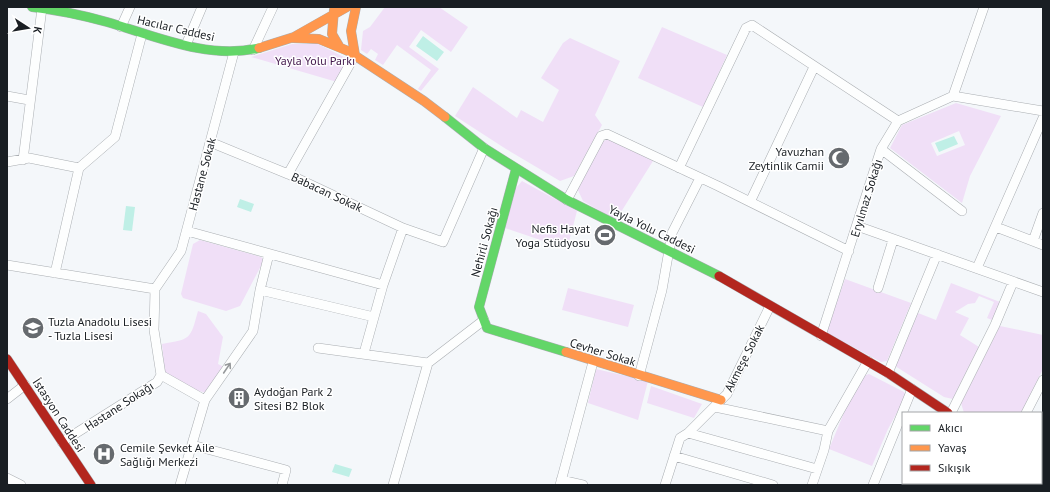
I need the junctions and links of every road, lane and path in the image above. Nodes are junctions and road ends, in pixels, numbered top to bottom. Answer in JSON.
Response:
{"nodes":[{"id":1,"x":32,"y":7,"type":"edge"},
{"id":2,"x":130,"y":7,"type":"edge"},
{"id":3,"x":202,"y":7,"type":"edge"},
{"id":4,"x":273,"y":7,"type":"edge"},
{"id":5,"x":347,"y":7,"type":"edge"},
{"id":6,"x":356,"y":7,"type":"edge"},
{"id":7,"x":984,"y":7,"type":"edge"},
{"id":8,"x":42,"y":8,"type":"edge"},
{"id":9,"x":57,"y":8,"type":"edge"},
{"id":10,"x":333,"y":15,"type":"edge"},
{"id":11,"x":122,"y":27,"type":"junction"},
{"id":12,"x":142,"y":34,"type":"junction"},
{"id":13,"x":293,"y":38,"type":"junction"},
{"id":14,"x":351,"y":39,"type":"junction"},
{"id":15,"x":186,"y":45,"type":"junction"},
{"id":16,"x":339,"y":46,"type":"junction"},
{"id":17,"x":253,"y":50,"type":"junction"},
{"id":18,"x":234,"y":52,"type":"junction"},
{"id":19,"x":354,"y":55,"type":"junction"},
{"id":20,"x":814,"y":67,"type":"junction"},
{"id":21,"x":7,"y":96,"type":"edge"},
{"id":22,"x":953,"y":96,"type":"junction"},
{"id":23,"x":29,"y":100,"type":"junction"},
{"id":24,"x":1043,"y":111,"type":"edge"},
{"id":25,"x":1043,"y":118,"type":"edge"},
{"id":26,"x":898,"y":121,"type":"junction"},
{"id":27,"x":210,"y":142,"type":"junction"},
{"id":28,"x":484,"y":148,"type":"junction"},
{"id":29,"x":881,"y":149,"type":"junction"},
{"id":30,"x":22,"y":160,"type":"junction"},
{"id":31,"x":7,"y":162,"type":"edge"},
{"id":32,"x":79,"y":168,"type":"junction"},
{"id":33,"x":679,"y":168,"type":"junction"},
{"id":34,"x":516,"y":169,"type":"junction"},
{"id":35,"x":288,"y":174,"type":"junction"},
{"id":36,"x":700,"y":178,"type":"junction"},
{"id":37,"x":567,"y":200,"type":"junction"},
{"id":38,"x":750,"y":202,"type":"junction"},
{"id":39,"x":962,"y":211,"type":"dead end"},
{"id":40,"x":1043,"y":213,"type":"edge"},
{"id":41,"x":857,"y":226,"type":"junction"},
{"id":42,"x":996,"y":227,"type":"junction"},
{"id":43,"x":403,"y":228,"type":"junction"},
{"id":44,"x":187,"y":231,"type":"junction"},
{"id":45,"x":893,"y":240,"type":"junction"},
{"id":46,"x":1032,"y":241,"type":"junction"},
{"id":47,"x":1043,"y":245,"type":"edge"},
{"id":48,"x":849,"y":251,"type":"junction"},
{"id":49,"x":668,"y":252,"type":"junction"},
{"id":50,"x":269,"y":254,"type":"junction"},
{"id":51,"x":937,"y":254,"type":"junction"},
{"id":52,"x":7,"y":265,"type":"edge"},
{"id":53,"x":978,"y":268,"type":"junction"},
{"id":54,"x":55,"y":273,"type":"junction"},
{"id":55,"x":1013,"y":282,"type":"junction"},
{"id":56,"x":383,"y":285,"type":"junction"},
{"id":57,"x":878,"y":288,"type":"dead end"},
{"id":58,"x":155,"y":289,"type":"junction"},
{"id":59,"x":260,"y":290,"type":"junction"},
{"id":60,"x":1043,"y":292,"type":"edge"},
{"id":61,"x":770,"y":306,"type":"junction"},
{"id":62,"x":374,"y":317,"type":"junction"},
{"id":63,"x":484,"y":320,"type":"junction"},
{"id":64,"x":821,"y":336,"type":"junction"},
{"id":65,"x":318,"y":348,"type":"dead end"},
{"id":66,"x":364,"y":353,"type":"junction"},
{"id":67,"x":7,"y":359,"type":"edge"},
{"id":68,"x":868,"y":361,"type":"junction"},
{"id":69,"x":593,"y":362,"type":"junction"},
{"id":70,"x":428,"y":363,"type":"junction"},
{"id":71,"x":888,"y":373,"type":"junction"},
{"id":72,"x":161,"y":375,"type":"junction"},
{"id":73,"x":639,"y":376,"type":"junction"},
{"id":74,"x":1043,"y":380,"type":"edge"},
{"id":75,"x":25,"y":385,"type":"junction"},
{"id":76,"x":912,"y":389,"type":"junction"},
{"id":77,"x":7,"y":399,"type":"edge"},
{"id":78,"x":205,"y":400,"type":"junction"},
{"id":79,"x":718,"y":404,"type":"junction"},
{"id":80,"x":903,"y":412,"type":"edge"},
{"id":81,"x":946,"y":412,"type":"edge"},
{"id":82,"x":952,"y":412,"type":"edge"},
{"id":83,"x":1027,"y":412,"type":"edge"},
{"id":84,"x":902,"y":414,"type":"edge"},
{"id":85,"x":828,"y":431,"type":"junction"},
{"id":86,"x":688,"y":432,"type":"junction"},
{"id":87,"x":62,"y":442,"type":"junction"},
{"id":88,"x":192,"y":445,"type":"junction"},
{"id":89,"x":674,"y":456,"type":"junction"},
{"id":90,"x":817,"y":469,"type":"junction"},
{"id":91,"x":7,"y":478,"type":"edge"},
{"id":92,"x":561,"y":483,"type":"edge"},
{"id":93,"x":665,"y":484,"type":"edge"},
{"id":94,"x":21,"y":485,"type":"edge"},
{"id":95,"x":91,"y":485,"type":"edge"},
{"id":96,"x":180,"y":485,"type":"edge"},
{"id":97,"x":282,"y":485,"type":"edge"},
{"id":98,"x":393,"y":485,"type":"edge"},
{"id":99,"x":584,"y":485,"type":"edge"},
{"id":100,"x":675,"y":485,"type":"edge"},
{"id":101,"x":773,"y":485,"type":"edge"},
{"id":102,"x":812,"y":485,"type":"edge"},
{"id":103,"x":873,"y":485,"type":"edge"}],
"edges":[{"from":1,"to":8,"type":"street","name":"Hacılar Caddesi"},
{"from":2,"to":11,"type":"street"},
{"from":3,"to":15,"type":"street"},
{"from":4,"to":17,"type":"street"},
{"from":5,"to":10,"type":"street"},
{"from":6,"to":14,"type":"street"},
{"from":7,"to":22,"type":"street"},
{"from":8,"to":9,"type":"street","name":"Hacılar Caddesi"},
{"from":8,"to":23,"type":"street"},
{"from":9,"to":11,"type":"street","name":"Hacılar Caddesi"},
{"from":10,"to":13,"type":"street"},
{"from":10,"to":14,"type":"street"},
{"from":10,"to":16,"type":"street"},
{"from":11,"to":12,"type":"street","name":"Hacılar Caddesi"},
{"from":12,"to":15,"type":"street","name":"Hacılar Caddesi"},
{"from":12,"to":32,"type":"street"},
{"from":13,"to":16,"type":"street","name":"Yayla Yolu Caddesi"},
{"from":13,"to":17,"type":"street","name":"Hacılar Caddesi"},
{"from":14,"to":19,"type":"street"},
{"from":15,"to":18,"type":"street","name":"Hacılar Caddesi"},
{"from":16,"to":19,"type":"street","name":"Yayla Yolu Caddesi"},
{"from":17,"to":18,"type":"street","name":"Hacılar Caddesi"},
{"from":18,"to":27,"type":"street","name":"Hastane Sokak"},
{"from":19,"to":28,"type":"street","name":"Yayla Yolu Caddesi"},
{"from":19,"to":35,"type":"street"},
{"from":20,"to":26,"type":"street"},
{"from":20,"to":33,"type":"street"},
{"from":20,"to":38,"type":"street"},
{"from":21,"to":23,"type":"street"},
{"from":22,"to":24,"type":"street"},
{"from":22,"to":26,"type":"street"},
{"from":23,"to":30,"type":"street"},
{"from":25,"to":42,"type":"street"},
{"from":26,"to":29,"type":"street","name":"Eryılmaz Sokağı"},
{"from":27,"to":35,"type":"street","name":"Babacan Sokak"},
{"from":27,"to":44,"type":"street","name":"Hastane Sokak"},
{"from":28,"to":34,"type":"street","name":"Yayla Yolu Caddesi"},
{"from":28,"to":43,"type":"street","name":"Babacan Sokak"},
{"from":29,"to":39,"type":"street"},
{"from":29,"to":41,"type":"street","name":"Eryılmaz Sokağı"},
{"from":30,"to":31,"type":"street"},
{"from":30,"to":32,"type":"street"},
{"from":32,"to":54,"type":"street"},
{"from":33,"to":36,"type":"street"},
{"from":33,"to":37,"type":"street"},
{"from":34,"to":37,"type":"street","name":"Yayla Yolu Caddesi"},
{"from":34,"to":63,"type":"street","name":"Nehirli Sokağı"},
{"from":35,"to":43,"type":"street","name":"Babacan Sokak"},
{"from":36,"to":38,"type":"street"},
{"from":36,"to":49,"type":"street"},
{"from":37,"to":49,"type":"street","name":"Yayla Yolu Caddesi"},
{"from":38,"to":48,"type":"street"},
{"from":40,"to":46,"type":"street"},
{"from":41,"to":45,"type":"street"},
{"from":41,"to":48,"type":"street","name":"Eryılmaz Sokağı"},
{"from":42,"to":46,"type":"street"},
{"from":42,"to":53,"type":"street"},
{"from":43,"to":56,"type":"street"},
{"from":44,"to":50,"type":"street"},
{"from":44,"to":58,"type":"street","name":"Hastane Sokak"},
{"from":45,"to":51,"type":"street"},
{"from":45,"to":57,"type":"street"},
{"from":46,"to":47,"type":"street"},
{"from":48,"to":64,"type":"street","name":"Eryılmaz Sokağı"},
{"from":49,"to":61,"type":"street","name":"Yayla Yolu Caddesi"},
{"from":49,"to":73,"type":"street"},
{"from":50,"to":56,"type":"street"},
{"from":50,"to":59,"type":"street"},
{"from":51,"to":53,"type":"street"},
{"from":51,"to":71,"type":"street"},
{"from":52,"to":54,"type":"street"},
{"from":53,"to":55,"type":"street"},
{"from":54,"to":58,"type":"street"},
{"from":55,"to":60,"type":"street"},
{"from":55,"to":82,"type":"street"},
{"from":56,"to":62,"type":"street"},
{"from":58,"to":72,"type":"street","name":"Hastane Sokağı"},
{"from":59,"to":62,"type":"street"},
{"from":78,"to":59,"type":"street","one_way":true},
{"from":61,"to":64,"type":"street","name":"Yayla Yolu Caddesi"},
{"from":61,"to":79,"type":"street","name":"Akmeşe Sokak"},
{"from":62,"to":66,"type":"street"},
{"from":63,"to":69,"type":"street","name":"Cevher Sokak"},
{"from":63,"to":70,"type":"street"},
{"from":64,"to":68,"type":"street","name":"Yayla Yolu Caddesi"},
{"from":65,"to":66,"type":"street"},
{"from":66,"to":70,"type":"street"},
{"from":67,"to":75,"type":"street","name":"İstasyon Caddesi"},
{"from":68,"to":71,"type":"street","name":"Yayla Yolu Caddesi"},
{"from":68,"to":85,"type":"street"},
{"from":69,"to":73,"type":"street","name":"Cevher Sokak"},
{"from":69,"to":92,"type":"street"},
{"from":70,"to":98,"type":"street"},
{"from":71,"to":76,"type":"street","name":"Yayla Yolu Caddesi"},
{"from":72,"to":78,"type":"street"},
{"from":72,"to":87,"type":"street","name":"Hastane Sokağı"},
{"from":73,"to":79,"type":"street","name":"Cevher Sokak"},
{"from":74,"to":83,"type":"street"},
{"from":75,"to":77,"type":"street"},
{"from":75,"to":87,"type":"street","name":"İstasyon Caddesi"},
{"from":76,"to":80,"type":"street"},
{"from":76,"to":81,"type":"street","name":"Yayla Yolu Caddesi"},
{"from":78,"to":88,"type":"street"},
{"from":79,"to":85,"type":"street"},
{"from":79,"to":86,"type":"street","name":"Akmeşe Sokak"},
{"from":84,"to":103,"type":"street"},
{"from":85,"to":90,"type":"street"},
{"from":86,"to":89,"type":"street","name":"Akmeşe Sokak"},
{"from":86,"to":90,"type":"street"},
{"from":87,"to":95,"type":"street","name":"İstasyon Caddesi"},
{"from":88,"to":96,"type":"street"},
{"from":88,"to":97,"type":"street"},
{"from":89,"to":93,"type":"street","name":"Akmeşe Sokak"},
{"from":89,"to":101,"type":"street"},
{"from":90,"to":102,"type":"street"},
{"from":91,"to":94,"type":"street"},
{"from":92,"to":99,"type":"street"},
{"from":93,"to":100,"type":"street"}]}
